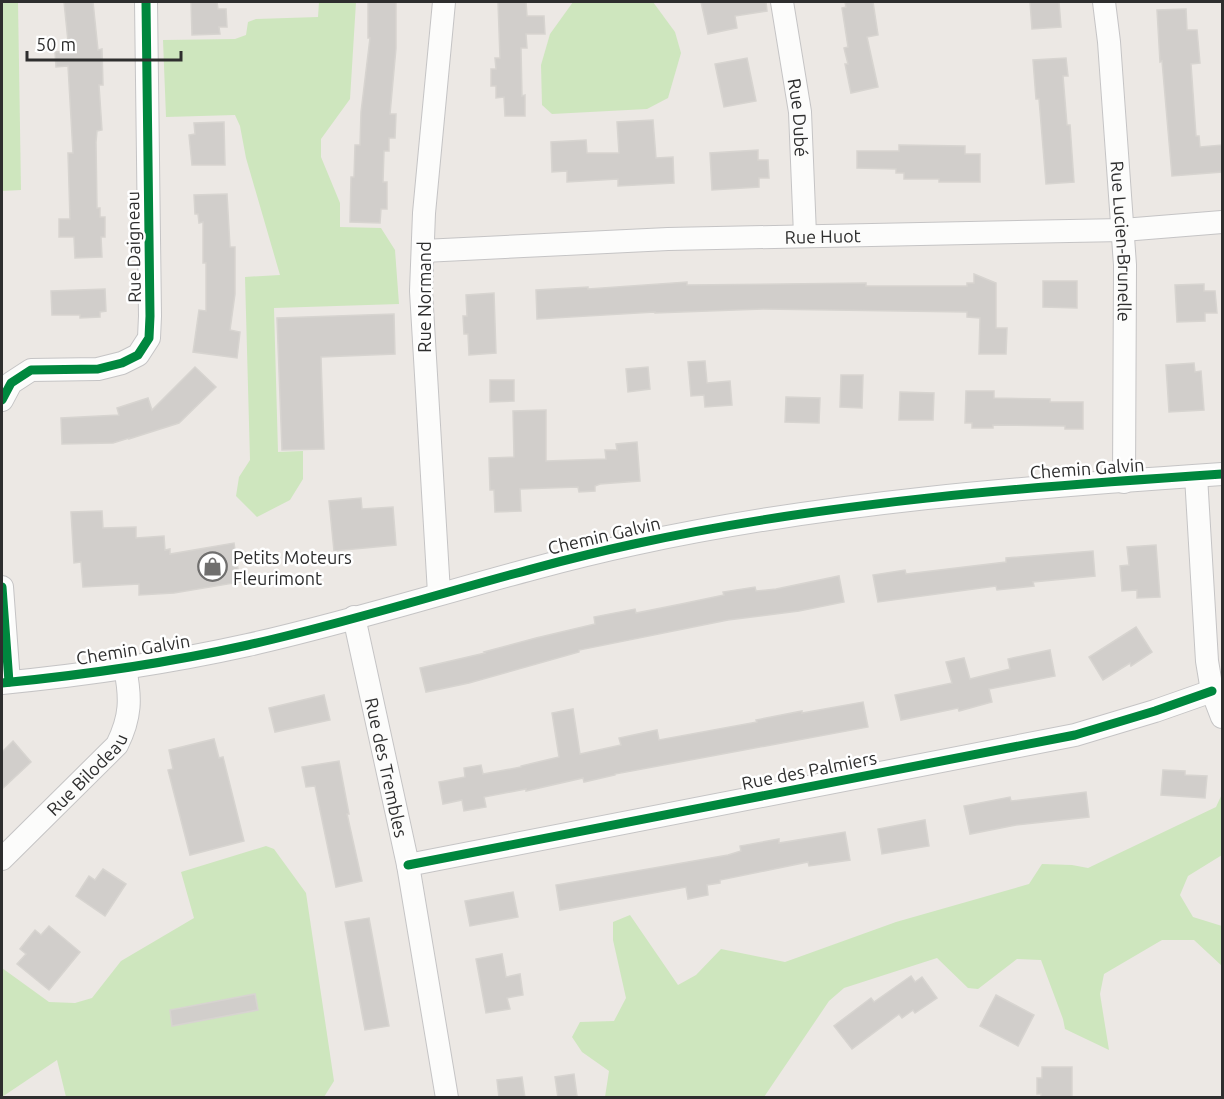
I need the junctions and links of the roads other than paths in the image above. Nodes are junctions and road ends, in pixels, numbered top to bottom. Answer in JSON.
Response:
{"nodes":[{"id":1,"x":146,"y":2,"type":"edge"},
{"id":2,"x":444,"y":2,"type":"edge"},
{"id":3,"x":782,"y":2,"type":"edge"},
{"id":4,"x":1104,"y":2,"type":"edge"},
{"id":5,"x":1222,"y":222,"type":"edge"},
{"id":6,"x":1123,"y":230,"type":"junction"},
{"id":7,"x":805,"y":235,"type":"junction"},
{"id":8,"x":423,"y":251,"type":"junction"},
{"id":9,"x":6,"y":392,"type":"edge"},
{"id":10,"x":1222,"y":474,"type":"edge"},
{"id":11,"x":1196,"y":476,"type":"junction"},
{"id":12,"x":1124,"y":482,"type":"junction"},
{"id":13,"x":2,"y":586,"type":"edge"},
{"id":14,"x":440,"y":593,"type":"junction"},
{"id":15,"x":354,"y":617,"type":"junction"},
{"id":16,"x":125,"y":668,"type":"junction"},
{"id":17,"x":5,"y":682,"type":"edge"},
{"id":18,"x":1212,"y":691,"type":"junction"},
{"id":19,"x":1222,"y":717,"type":"edge"},
{"id":20,"x":2,"y":860,"type":"edge"},
{"id":21,"x":408,"y":865,"type":"junction"},
{"id":22,"x":447,"y":1098,"type":"edge"}],
"edges":[{"from":1,"to":9,"type":"street","name":"Rue Daigneau"},
{"from":2,"to":8,"type":"street","name":"Rue Normand"},
{"from":3,"to":7,"type":"street","name":"Rue Dubé"},
{"from":4,"to":6,"type":"street","name":"Rue Lucien-Brunelle"},
{"from":5,"to":6,"type":"street","name":"Rue Huot"},
{"from":6,"to":7,"type":"street","name":"Rue Huot"},
{"from":6,"to":12,"type":"street","name":"Rue Lucien-Brunelle"},
{"from":7,"to":8,"type":"street","name":"Rue Huot"},
{"from":8,"to":14,"type":"street","name":"Rue Normand"},
{"from":10,"to":11,"type":"street","name":"Chemin Galvin"},
{"from":11,"to":12,"type":"street","name":"Chemin Galvin"},
{"from":11,"to":18,"type":"street"},
{"from":12,"to":14,"type":"street","name":"Chemin Galvin"},
{"from":13,"to":17,"type":"street"},
{"from":14,"to":15,"type":"street","name":"Chemin Galvin"},
{"from":15,"to":16,"type":"street","name":"Chemin Galvin"},
{"from":15,"to":21,"type":"street","name":"Rue des Trembles"},
{"from":16,"to":17,"type":"street","name":"Chemin Galvin"},
{"from":16,"to":20,"type":"street","name":"Rue Bilodeau"},
{"from":18,"to":19,"type":"street"},
{"from":18,"to":21,"type":"street","name":"Rue des Palmiers"},
{"from":21,"to":22,"type":"street","name":"Rue des Trembles"}]}
